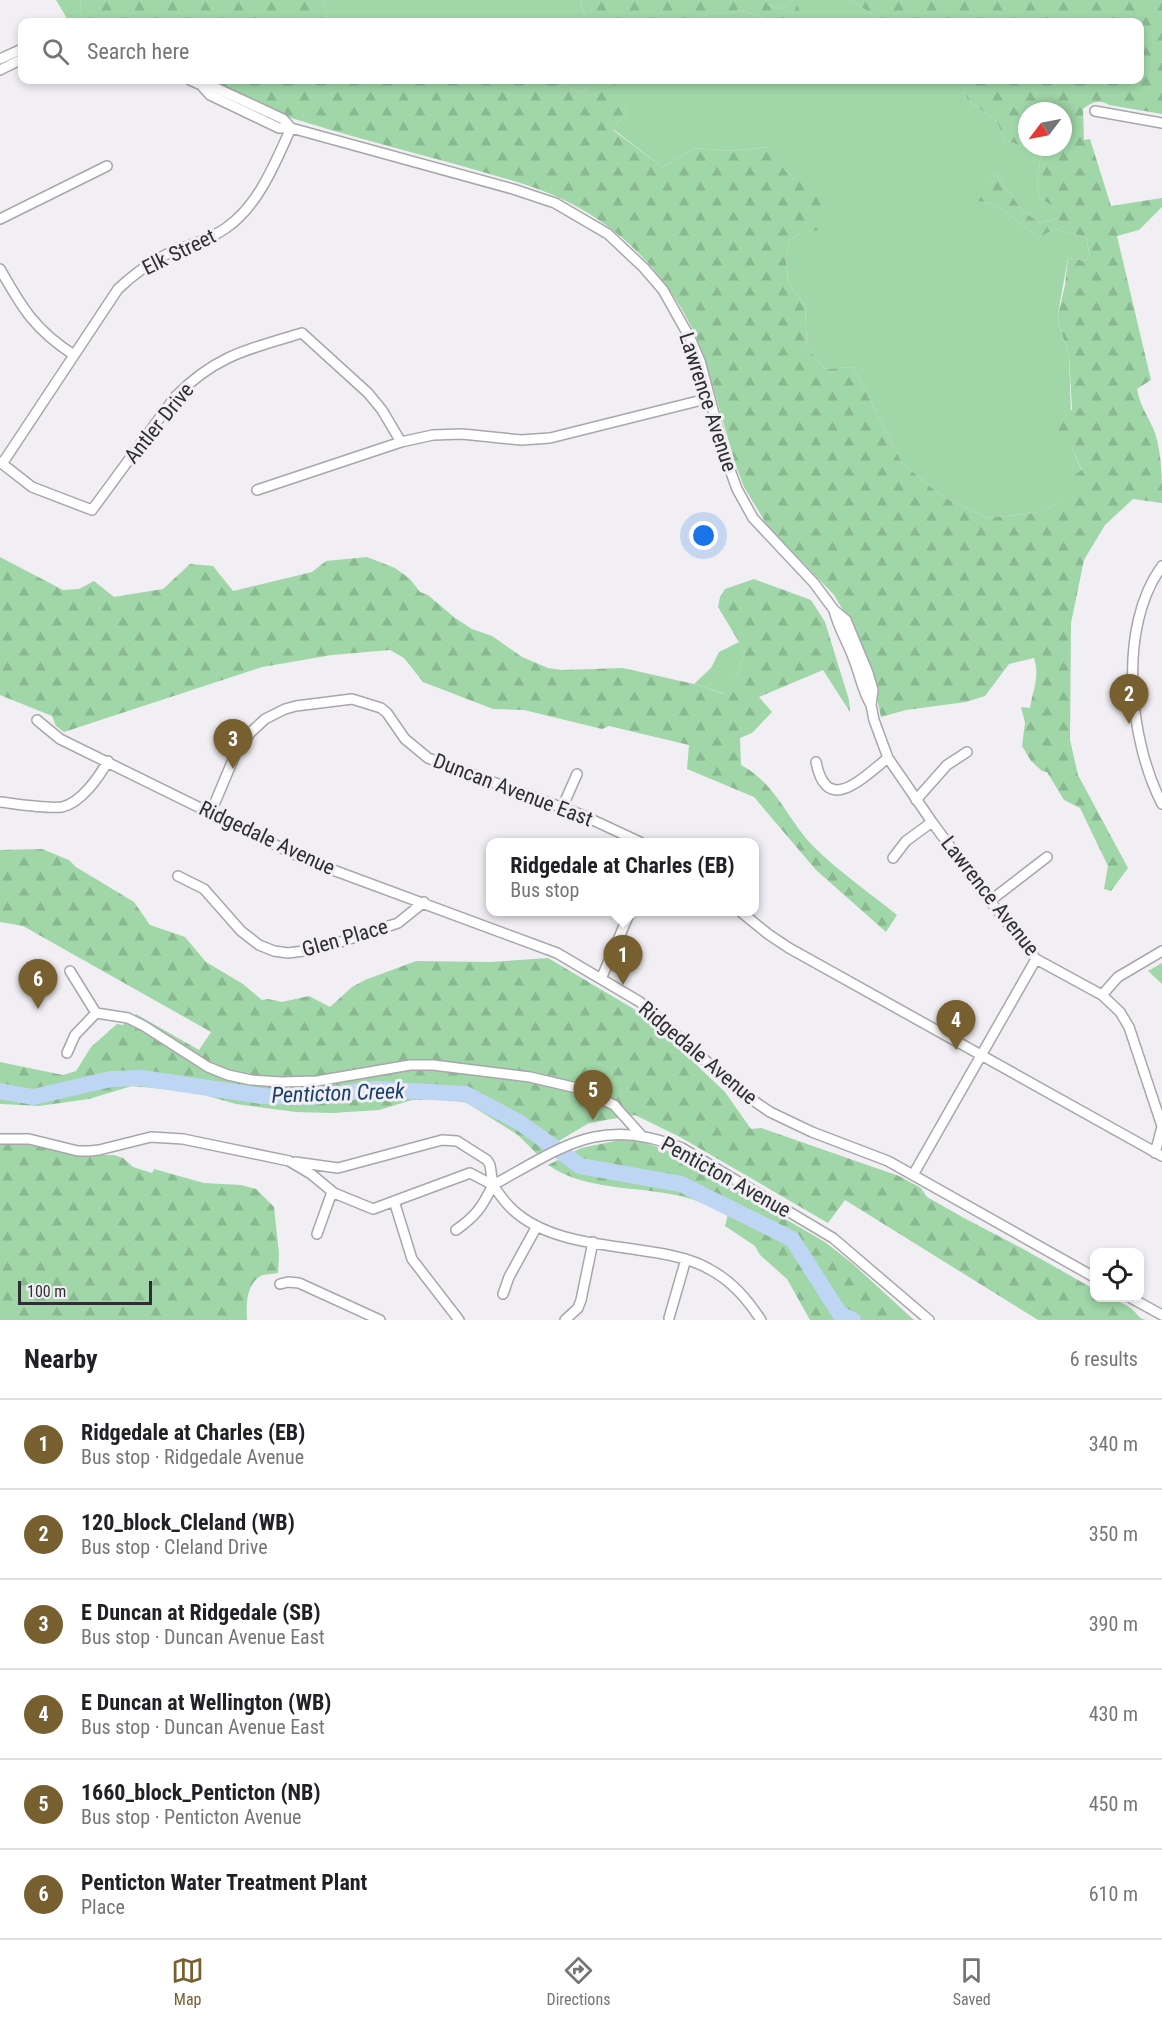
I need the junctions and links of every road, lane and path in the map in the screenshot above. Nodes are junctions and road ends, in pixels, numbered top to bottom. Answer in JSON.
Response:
{"nodes":[{"id":1,"x":18,"y":51,"type":"edge"},
{"id":2,"x":0,"y":59,"type":"edge"},
{"id":3,"x":18,"y":61,"type":"edge"},
{"id":4,"x":0,"y":70,"type":"edge"},
{"id":5,"x":199,"y":84,"type":"edge"},
{"id":6,"x":1095,"y":111,"type":"dead end"},
{"id":7,"x":1162,"y":123,"type":"edge"},
{"id":8,"x":291,"y":128,"type":"junction"},
{"id":9,"x":107,"y":166,"type":"dead end"},
{"id":10,"x":0,"y":219,"type":"edge"},
{"id":11,"x":0,"y":268,"type":"edge"},
{"id":12,"x":74,"y":355,"type":"junction"},
{"id":13,"x":710,"y":398,"type":"junction"},
{"id":14,"x":400,"y":442,"type":"junction"},
{"id":15,"x":1,"y":463,"type":"edge"},
{"id":16,"x":257,"y":490,"type":"dead end"},
{"id":17,"x":1162,"y":566,"type":"edge"},
{"id":18,"x":37,"y":720,"type":"dead end"},
{"id":19,"x":968,"y":752,"type":"dead end"},
{"id":20,"x":888,"y":758,"type":"junction"},
{"id":21,"x":108,"y":761,"type":"junction"},
{"id":22,"x":816,"y":762,"type":"dead end"},
{"id":23,"x":577,"y":774,"type":"dead end"},
{"id":24,"x":916,"y":800,"type":"junction"},
{"id":25,"x":0,"y":802,"type":"edge"},
{"id":26,"x":1162,"y":804,"type":"edge"},
{"id":27,"x":562,"y":808,"type":"junction"},
{"id":28,"x":211,"y":812,"type":"junction"},
{"id":29,"x":932,"y":822,"type":"junction"},
{"id":30,"x":629,"y":838,"type":"edge"},
{"id":31,"x":1047,"y":857,"type":"dead end"},
{"id":32,"x":893,"y":858,"type":"dead end"},
{"id":33,"x":178,"y":876,"type":"dead end"},
{"id":34,"x":990,"y":901,"type":"junction"},
{"id":35,"x":424,"y":902,"type":"junction"},
{"id":36,"x":628,"y":916,"type":"edge"},
{"id":37,"x":746,"y":916,"type":"edge"},
{"id":38,"x":1162,"y":951,"type":"edge"},
{"id":39,"x":1036,"y":959,"type":"junction"},
{"id":40,"x":70,"y":971,"type":"dead end"},
{"id":41,"x":601,"y":979,"type":"junction"},
{"id":42,"x":1102,"y":995,"type":"junction"},
{"id":43,"x":96,"y":1013,"type":"junction"},
{"id":44,"x":67,"y":1053,"type":"dead end"},
{"id":45,"x":981,"y":1056,"type":"junction"},
{"id":46,"x":1162,"y":1126,"type":"edge"},
{"id":47,"x":641,"y":1135,"type":"junction"},
{"id":48,"x":0,"y":1139,"type":"edge"},
{"id":49,"x":1158,"y":1155,"type":"edge"},
{"id":50,"x":289,"y":1161,"type":"junction"},
{"id":51,"x":913,"y":1175,"type":"junction"},
{"id":52,"x":493,"y":1185,"type":"junction"},
{"id":53,"x":332,"y":1192,"type":"junction"},
{"id":54,"x":394,"y":1202,"type":"junction"},
{"id":55,"x":537,"y":1226,"type":"junction"},
{"id":56,"x":456,"y":1230,"type":"dead end"},
{"id":57,"x":317,"y":1234,"type":"dead end"},
{"id":58,"x":593,"y":1242,"type":"junction"},
{"id":59,"x":686,"y":1259,"type":"junction"},
{"id":60,"x":1090,"y":1274,"type":"edge"},
{"id":61,"x":280,"y":1284,"type":"dead end"},
{"id":62,"x":504,"y":1294,"type":"dead end"},
{"id":63,"x":1138,"y":1302,"type":"edge"},
{"id":64,"x":1162,"y":1315,"type":"edge"},
{"id":65,"x":669,"y":1318,"type":"dead end"},
{"id":66,"x":380,"y":1320,"type":"edge"},
{"id":67,"x":459,"y":1320,"type":"edge"},
{"id":68,"x":565,"y":1320,"type":"edge"},
{"id":69,"x":761,"y":1320,"type":"edge"},
{"id":70,"x":929,"y":1320,"type":"edge"}],
"edges":[{"from":1,"to":2,"type":"street"},
{"from":3,"to":4,"type":"street"},
{"from":5,"to":8,"type":"street","name":"Lawrence Avenue"},
{"from":6,"to":7,"type":"street"},
{"from":8,"to":12,"type":"street","name":"Elk Street"},
{"from":8,"to":13,"type":"street","name":"Lawrence Avenue"},
{"from":9,"to":10,"type":"street"},
{"from":11,"to":12,"type":"street"},
{"from":12,"to":15,"type":"street","name":"Elk Street"},
{"from":13,"to":14,"type":"street"},
{"from":13,"to":20,"type":"street","name":"Lawrence Avenue"},
{"from":14,"to":15,"type":"street","name":"Antler Drive"},
{"from":14,"to":16,"type":"street"},
{"from":17,"to":26,"type":"street"},
{"from":18,"to":21,"type":"street","name":"Ridgedale Avenue"},
{"from":19,"to":24,"type":"street"},
{"from":20,"to":22,"type":"street"},
{"from":20,"to":24,"type":"street","name":"Lawrence Avenue"},
{"from":21,"to":25,"type":"street"},
{"from":21,"to":28,"type":"street","name":"Ridgedale Avenue"},
{"from":23,"to":27,"type":"street"},
{"from":24,"to":29,"type":"street","name":"Lawrence Avenue"},
{"from":27,"to":28,"type":"street","name":"Duncan Avenue East"},
{"from":27,"to":30,"type":"street","name":"Duncan Avenue East"},
{"from":28,"to":35,"type":"street","name":"Ridgedale Avenue"},
{"from":29,"to":32,"type":"street"},
{"from":29,"to":34,"type":"street","name":"Lawrence Avenue"},
{"from":31,"to":34,"type":"street"},
{"from":33,"to":35,"type":"street","name":"Glen Place"},
{"from":34,"to":39,"type":"street","name":"Lawrence Avenue"},
{"from":35,"to":41,"type":"street","name":"Ridgedale Avenue"},
{"from":36,"to":41,"type":"street"},
{"from":37,"to":45,"type":"street"},
{"from":38,"to":42,"type":"street"},
{"from":39,"to":42,"type":"street","name":"Lawrence Avenue"},
{"from":39,"to":45,"type":"street"},
{"from":40,"to":43,"type":"street"},
{"from":41,"to":51,"type":"street","name":"Ridgedale Avenue"},
{"from":42,"to":46,"type":"street","name":"Lawrence Avenue"},
{"from":43,"to":44,"type":"street"},
{"from":43,"to":47,"type":"street","name":"Penticton Avenue"},
{"from":45,"to":49,"type":"street"},
{"from":45,"to":51,"type":"street"},
{"from":46,"to":49,"type":"street","name":"Lawrence Avenue"},
{"from":47,"to":52,"type":"street"},
{"from":47,"to":70,"type":"street","name":"Penticton Avenue"},
{"from":48,"to":50,"type":"street"},
{"from":50,"to":52,"type":"street"},
{"from":50,"to":53,"type":"street"},
{"from":51,"to":60,"type":"street","name":"Ridgedale Avenue"},
{"from":52,"to":54,"type":"street"},
{"from":52,"to":55,"type":"street"},
{"from":52,"to":56,"type":"street"},
{"from":53,"to":54,"type":"street"},
{"from":53,"to":57,"type":"street"},
{"from":54,"to":67,"type":"street"},
{"from":55,"to":58,"type":"street"},
{"from":55,"to":62,"type":"street"},
{"from":58,"to":59,"type":"street"},
{"from":58,"to":68,"type":"street"},
{"from":59,"to":65,"type":"street"},
{"from":59,"to":69,"type":"street"},
{"from":61,"to":66,"type":"street"},
{"from":63,"to":64,"type":"street"}]}
